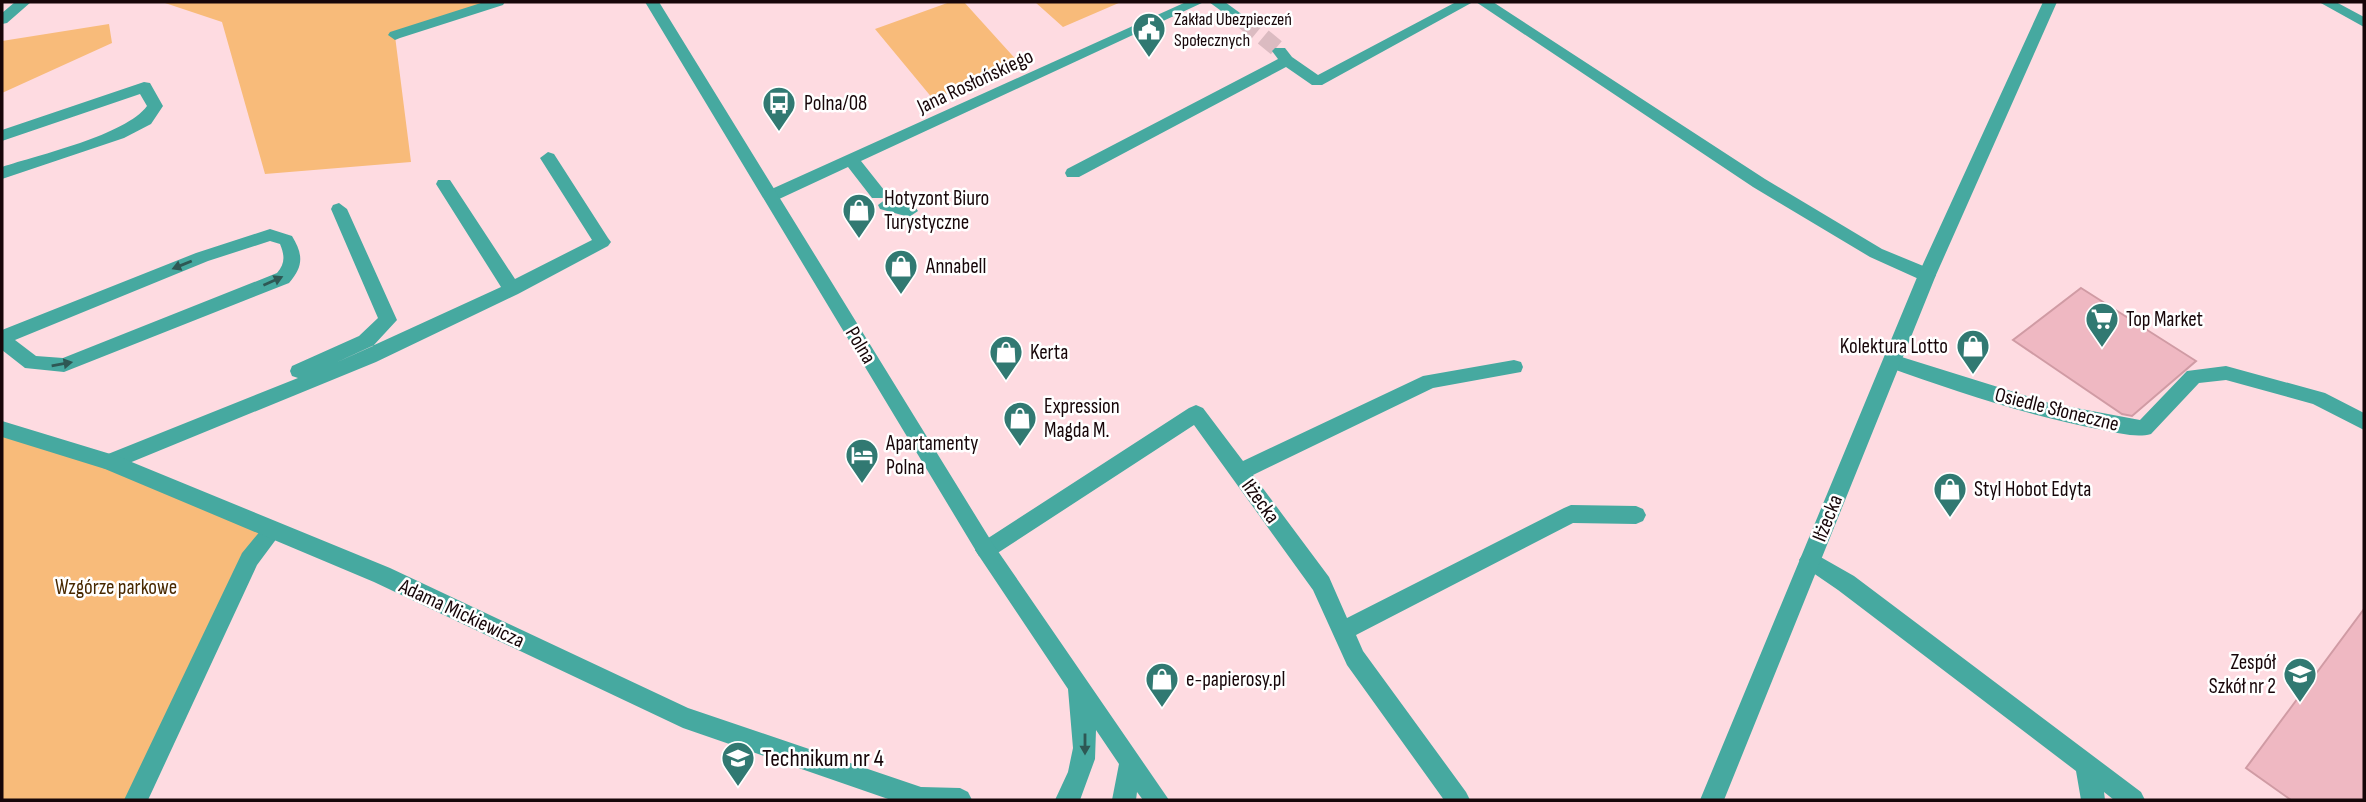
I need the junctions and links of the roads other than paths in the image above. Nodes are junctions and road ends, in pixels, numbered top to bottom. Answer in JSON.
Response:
{"nodes":[{"id":1,"x":24,"y":2,"type":"edge"},
{"id":2,"x":498,"y":2,"type":"edge"},
{"id":3,"x":652,"y":2,"type":"edge"},
{"id":4,"x":1197,"y":2,"type":"edge"},
{"id":5,"x":1216,"y":2,"type":"edge"},
{"id":6,"x":1466,"y":2,"type":"edge"},
{"id":7,"x":1483,"y":2,"type":"edge"},
{"id":8,"x":2050,"y":2,"type":"edge"},
{"id":9,"x":2326,"y":2,"type":"edge"},
{"id":10,"x":2,"y":20,"type":"edge"},
{"id":11,"x":1244,"y":21,"type":"tunnel mouth"},
{"id":12,"x":2364,"y":23,"type":"edge"},
{"id":13,"x":395,"y":36,"type":"dead end"},
{"id":14,"x":2,"y":136,"type":"edge"},
{"id":15,"x":548,"y":158,"type":"dead end"},
{"id":16,"x":852,"y":161,"type":"junction"},
{"id":17,"x":2,"y":173,"type":"edge"},
{"id":18,"x":1073,"y":173,"type":"dead end"},
{"id":19,"x":444,"y":184,"type":"dead end"},
{"id":20,"x":771,"y":196,"type":"junction"},
{"id":21,"x":339,"y":209,"type":"dead end"},
{"id":22,"x":909,"y":211,"type":"dead end"},
{"id":23,"x":1927,"y":275,"type":"junction"},
{"id":24,"x":512,"y":289,"type":"junction"},
{"id":25,"x":2,"y":339,"type":"edge"},
{"id":26,"x":1892,"y":361,"type":"junction"},
{"id":27,"x":1514,"y":367,"type":"dead end"},
{"id":28,"x":212,"y":418,"type":"junction"},
{"id":29,"x":2364,"y":422,"type":"edge"},
{"id":30,"x":2,"y":429,"type":"edge"},
{"id":31,"x":110,"y":462,"type":"junction"},
{"id":32,"x":1239,"y":472,"type":"junction"},
{"id":33,"x":1636,"y":515,"type":"dead end"},
{"id":34,"x":273,"y":530,"type":"junction"},
{"id":35,"x":986,"y":550,"type":"junction"},
{"id":36,"x":1810,"y":559,"type":"junction"},
{"id":37,"x":1343,"y":631,"type":"junction"},
{"id":38,"x":1076,"y":684,"type":"junction"},
{"id":39,"x":1131,"y":763,"type":"junction"},
{"id":40,"x":2087,"y":765,"type":"junction"},
{"id":41,"x":922,"y":799,"type":"edge"},
{"id":42,"x":136,"y":800,"type":"edge"},
{"id":43,"x":960,"y":800,"type":"edge"},
{"id":44,"x":1067,"y":800,"type":"edge"},
{"id":45,"x":1124,"y":800,"type":"edge"},
{"id":46,"x":1157,"y":800,"type":"edge"},
{"id":47,"x":1458,"y":800,"type":"edge"},
{"id":48,"x":1712,"y":800,"type":"edge"},
{"id":49,"x":2093,"y":800,"type":"edge"},
{"id":50,"x":2133,"y":800,"type":"edge"}],
"edges":[{"from":1,"to":10,"type":"street"},
{"from":2,"to":13,"type":"street"},
{"from":3,"to":20,"type":"street","name":"Polna"},
{"from":4,"to":16,"type":"street","name":"Jana Rosłońskiego"},
{"from":5,"to":11,"type":"street"},
{"from":6,"to":18,"type":"street"},
{"from":7,"to":23,"type":"street"},
{"from":8,"to":23,"type":"street","name":"Iłżecka"},
{"from":9,"to":12,"type":"street"},
{"from":14,"to":17,"type":"street"},
{"from":15,"to":24,"type":"street"},
{"from":16,"to":20,"type":"street","name":"Jana Rosłońskiego"},
{"from":16,"to":22,"type":"street"},
{"from":19,"to":24,"type":"street"},
{"from":20,"to":35,"type":"street","name":"Polna"},
{"from":21,"to":28,"type":"street"},
{"from":23,"to":26,"type":"street","name":"Iłżecka"},
{"from":24,"to":28,"type":"street"},
{"from":25,"to":25,"type":"street","one_way":true},
{"from":26,"to":29,"type":"street","name":"Osiedle Słoneczne"},
{"from":26,"to":36,"type":"street","name":"Iłżecka"},
{"from":27,"to":32,"type":"street"},
{"from":28,"to":31,"type":"street"},
{"from":30,"to":31,"type":"street","name":"Adama Mickiewicza"},
{"from":31,"to":34,"type":"street","name":"Adama Mickiewicza"},
{"from":32,"to":35,"type":"street","name":"Iłżecka"},
{"from":32,"to":37,"type":"street","name":"Iłżecka"},
{"from":33,"to":37,"type":"street"},
{"from":34,"to":41,"type":"street","name":"Adama Mickiewicza"},
{"from":34,"to":42,"type":"street"},
{"from":35,"to":38,"type":"street","name":"Polna"},
{"from":36,"to":40,"type":"street"},
{"from":36,"to":48,"type":"street","name":"Iłżecka"},
{"from":37,"to":47,"type":"street","name":"Iłżecka"},
{"from":38,"to":39,"type":"street","name":"Polna"},
{"from":38,"to":44,"type":"street","name":"Polna","one_way":true},
{"from":39,"to":45,"type":"street"},
{"from":39,"to":46,"type":"street","name":"Polna"},
{"from":40,"to":49,"type":"street"},
{"from":40,"to":50,"type":"street"},
{"from":41,"to":43,"type":"street","name":"Adama Mickiewicza"}]}
